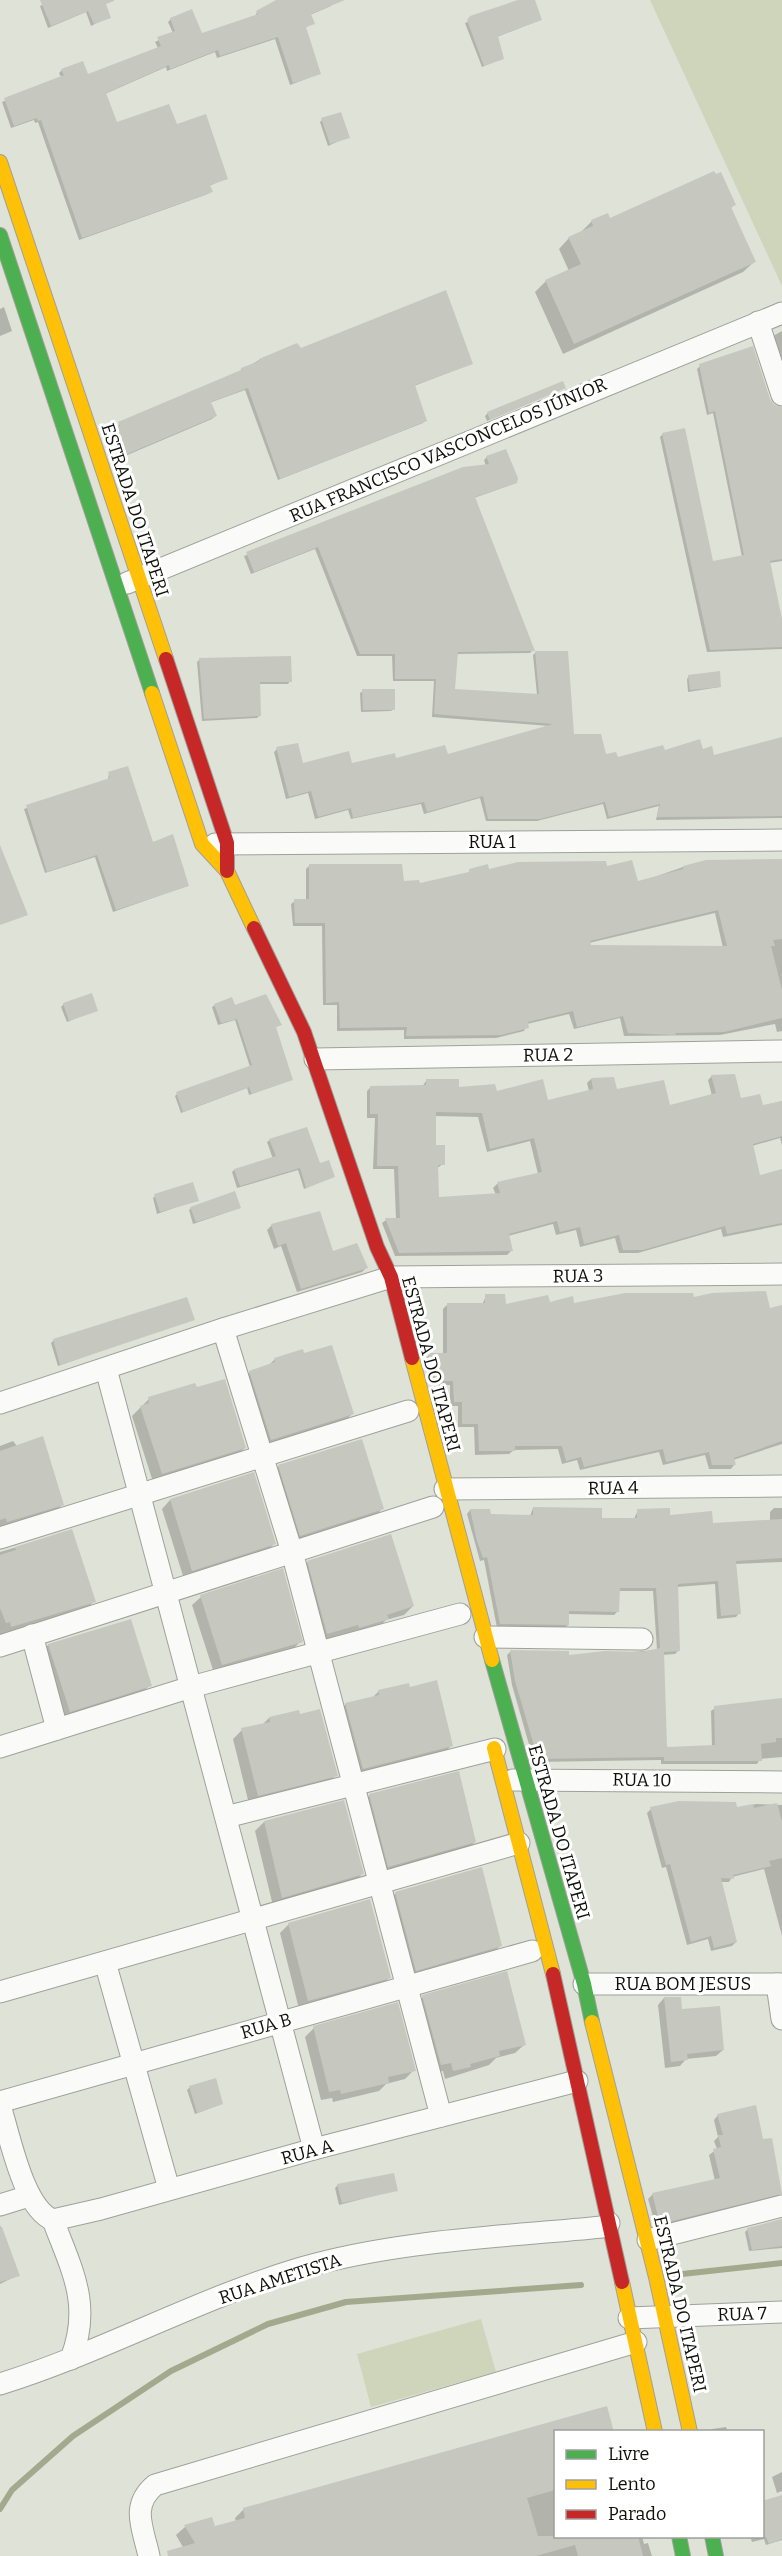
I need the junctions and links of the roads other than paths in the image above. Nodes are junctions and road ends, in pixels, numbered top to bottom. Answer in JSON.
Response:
{"nodes":[{"id":1,"x":0,"y":162,"type":"edge"},
{"id":2,"x":0,"y":235,"type":"edge"},
{"id":3,"x":782,"y":313,"type":"edge"},
{"id":4,"x":758,"y":322,"type":"junction"},
{"id":5,"x":782,"y":394,"type":"edge"},
{"id":6,"x":139,"y":578,"type":"junction"},
{"id":7,"x":115,"y":588,"type":"junction"},
{"id":8,"x":782,"y":840,"type":"edge"},
{"id":9,"x":227,"y":843,"type":"junction"},
{"id":10,"x":202,"y":844,"type":"junction"},
{"id":11,"x":227,"y":871,"type":"junction"},
{"id":12,"x":782,"y":1051,"type":"edge"},
{"id":13,"x":315,"y":1059,"type":"junction"},
{"id":14,"x":782,"y":1274,"type":"edge"},
{"id":15,"x":382,"y":1286,"type":"junction"},
{"id":16,"x":223,"y":1329,"type":"junction"},
{"id":17,"x":106,"y":1369,"type":"junction"},
{"id":18,"x":0,"y":1403,"type":"edge"},
{"id":19,"x":408,"y":1410,"type":"dead end"},
{"id":20,"x":262,"y":1458,"type":"junction"},
{"id":21,"x":782,"y":1486,"type":"edge"},
{"id":22,"x":140,"y":1494,"type":"junction"},
{"id":23,"x":436,"y":1502,"type":"junction"},
{"id":24,"x":0,"y":1538,"type":"edge"},
{"id":25,"x":292,"y":1552,"type":"junction"},
{"id":26,"x":166,"y":1592,"type":"junction"},
{"id":27,"x":460,"y":1614,"type":"dead end"},
{"id":28,"x":32,"y":1635,"type":"junction"},
{"id":29,"x":485,"y":1637,"type":"junction"},
{"id":30,"x":642,"y":1639,"type":"dead end"},
{"id":31,"x":0,"y":1645,"type":"edge"},
{"id":32,"x":319,"y":1652,"type":"junction"},
{"id":33,"x":191,"y":1687,"type":"junction"},
{"id":34,"x":57,"y":1729,"type":"junction"},
{"id":35,"x":493,"y":1743,"type":"joint"},
{"id":36,"x":0,"y":1747,"type":"edge"},
{"id":37,"x":524,"y":1779,"type":"junction"},
{"id":38,"x":503,"y":1780,"type":"junction"},
{"id":39,"x":782,"y":1782,"type":"edge"},
{"id":40,"x":354,"y":1785,"type":"junction"},
{"id":41,"x":226,"y":1817,"type":"junction"},
{"id":42,"x":519,"y":1843,"type":"junction"},
{"id":43,"x":380,"y":1883,"type":"junction"},
{"id":44,"x":253,"y":1919,"type":"junction"},
{"id":45,"x":531,"y":1951,"type":"dead end"},
{"id":46,"x":105,"y":1962,"type":"junction"},
{"id":47,"x":584,"y":1984,"type":"junction"},
{"id":48,"x":780,"y":1984,"type":"edge"},
{"id":49,"x":407,"y":1986,"type":"junction"},
{"id":50,"x":0,"y":1992,"type":"edge"},
{"id":51,"x":782,"y":2019,"type":"edge"},
{"id":52,"x":280,"y":2022,"type":"junction"},
{"id":53,"x":134,"y":2064,"type":"junction"},
{"id":54,"x":578,"y":2081,"type":"junction"},
{"id":55,"x":0,"y":2104,"type":"edge"},
{"id":56,"x":441,"y":2116,"type":"junction"},
{"id":57,"x":315,"y":2149,"type":"junction"},
{"id":58,"x":169,"y":2189,"type":"junction"},
{"id":59,"x":0,"y":2205,"type":"edge"},
{"id":60,"x":782,"y":2206,"type":"edge"},
{"id":61,"x":40,"y":2209,"type":"junction"},
{"id":62,"x":609,"y":2223,"type":"junction"},
{"id":63,"x":648,"y":2240,"type":"junction"},
{"id":64,"x":782,"y":2312,"type":"edge"},
{"id":65,"x":666,"y":2316,"type":"junction"},
{"id":66,"x":629,"y":2318,"type":"junction"},
{"id":67,"x":636,"y":2342,"type":"junction"},
{"id":68,"x":71,"y":2359,"type":"junction"},
{"id":69,"x":0,"y":2384,"type":"edge"},
{"id":70,"x":656,"y":2430,"type":"edge"},
{"id":71,"x":690,"y":2430,"type":"edge"},
{"id":72,"x":679,"y":2538,"type":"edge"},
{"id":73,"x":712,"y":2538,"type":"edge"},
{"id":74,"x":149,"y":2556,"type":"edge"},
{"id":75,"x":683,"y":2556,"type":"edge"},
{"id":76,"x":716,"y":2556,"type":"edge"}],
"edges":[{"from":1,"to":6,"type":"street","name":"ESTRADA DO ITAPERI"},
{"from":2,"to":7,"type":"street","name":"ESTRADA DO ITAPERI"},
{"from":3,"to":4,"type":"street","name":"RUA FRANCISCO VASCONCELOS JÚNIOR"},
{"from":4,"to":5,"type":"street"},
{"from":4,"to":6,"type":"street","name":"RUA FRANCISCO VASCONCELOS JÚNIOR"},
{"from":6,"to":7,"type":"street","name":"RUA FRANCISCO VASCONCELOS JÚNIOR"},
{"from":6,"to":9,"type":"street","name":"ESTRADA DO ITAPERI"},
{"from":7,"to":10,"type":"street","name":"ESTRADA DO ITAPERI"},
{"from":8,"to":9,"type":"street","name":"RUA 1"},
{"from":9,"to":10,"type":"street","name":"RUA 1"},
{"from":9,"to":11,"type":"street","name":"ESTRADA DO ITAPERI"},
{"from":10,"to":11,"type":"street","name":"ESTRADA DO ITAPERI"},
{"from":11,"to":13,"type":"street","name":"ESTRADA DO ITAPERI"},
{"from":12,"to":13,"type":"street","name":"RUA 2"},
{"from":13,"to":15,"type":"street","name":"ESTRADA DO ITAPERI"},
{"from":14,"to":15,"type":"street","name":"RUA 3"},
{"from":15,"to":16,"type":"street","name":"RUA 3"},
{"from":15,"to":23,"type":"street","name":"ESTRADA DO ITAPERI"},
{"from":16,"to":17,"type":"street","name":"RUA 3"},
{"from":16,"to":20,"type":"street"},
{"from":17,"to":18,"type":"street","name":"RUA 3"},
{"from":17,"to":22,"type":"street"},
{"from":19,"to":20,"type":"street"},
{"from":20,"to":22,"type":"street"},
{"from":20,"to":25,"type":"street"},
{"from":21,"to":23,"type":"street","name":"RUA 4"},
{"from":22,"to":24,"type":"street"},
{"from":22,"to":26,"type":"street"},
{"from":23,"to":25,"type":"street","name":"RUA 4"},
{"from":23,"to":29,"type":"street","name":"ESTRADA DO ITAPERI"},
{"from":25,"to":26,"type":"street","name":"RUA 4"},
{"from":25,"to":32,"type":"street"},
{"from":26,"to":28,"type":"street","name":"RUA 4"},
{"from":26,"to":33,"type":"street"},
{"from":27,"to":32,"type":"street"},
{"from":28,"to":31,"type":"street","name":"RUA 4"},
{"from":28,"to":34,"type":"street"},
{"from":29,"to":30,"type":"street"},
{"from":29,"to":37,"type":"street","name":"ESTRADA DO ITAPERI"},
{"from":32,"to":33,"type":"street"},
{"from":32,"to":40,"type":"street"},
{"from":33,"to":34,"type":"street"},
{"from":33,"to":41,"type":"street"},
{"from":34,"to":36,"type":"street"},
{"from":35,"to":38,"type":"street"},
{"from":35,"to":40,"type":"street"},
{"from":37,"to":38,"type":"street","name":"RUA 10"},
{"from":37,"to":39,"type":"street","name":"RUA 10"},
{"from":37,"to":47,"type":"street","name":"ESTRADA DO ITAPERI"},
{"from":38,"to":42,"type":"street"},
{"from":40,"to":41,"type":"street"},
{"from":40,"to":43,"type":"street"},
{"from":41,"to":44,"type":"street"},
{"from":42,"to":43,"type":"street"},
{"from":42,"to":54,"type":"street"},
{"from":43,"to":44,"type":"street"},
{"from":43,"to":49,"type":"street"},
{"from":44,"to":46,"type":"street"},
{"from":44,"to":52,"type":"street"},
{"from":45,"to":49,"type":"street","name":"RUA B"},
{"from":46,"to":50,"type":"street"},
{"from":46,"to":53,"type":"street"},
{"from":47,"to":48,"type":"street","name":"RUA BOM JESUS"},
{"from":47,"to":63,"type":"street","name":"ESTRADA DO ITAPERI"},
{"from":48,"to":51,"type":"street"},
{"from":49,"to":52,"type":"street","name":"RUA B"},
{"from":49,"to":56,"type":"street"},
{"from":52,"to":53,"type":"street","name":"RUA B"},
{"from":52,"to":57,"type":"street"},
{"from":53,"to":55,"type":"street","name":"RUA B"},
{"from":53,"to":58,"type":"street"},
{"from":54,"to":56,"type":"street","name":"RUA A"},
{"from":54,"to":62,"type":"street"},
{"from":55,"to":61,"type":"street"},
{"from":56,"to":57,"type":"street","name":"RUA A"},
{"from":57,"to":58,"type":"street","name":"RUA A"},
{"from":58,"to":61,"type":"street","name":"RUA A"},
{"from":59,"to":61,"type":"street","name":"RUA A"},
{"from":60,"to":63,"type":"street"},
{"from":61,"to":68,"type":"street"},
{"from":62,"to":66,"type":"street"},
{"from":62,"to":68,"type":"street","name":"RUA AMETISTA"},
{"from":63,"to":65,"type":"street","name":"ESTRADA DO ITAPERI"},
{"from":64,"to":65,"type":"street","name":"RUA 7"},
{"from":65,"to":66,"type":"street","name":"RUA 7"},
{"from":65,"to":71,"type":"street","name":"ESTRADA DO ITAPERI"},
{"from":66,"to":67,"type":"street"},
{"from":67,"to":70,"type":"street"},
{"from":67,"to":74,"type":"street"},
{"from":68,"to":69,"type":"street","name":"RUA AMETISTA"},
{"from":72,"to":75,"type":"street"},
{"from":73,"to":76,"type":"street"}]}
